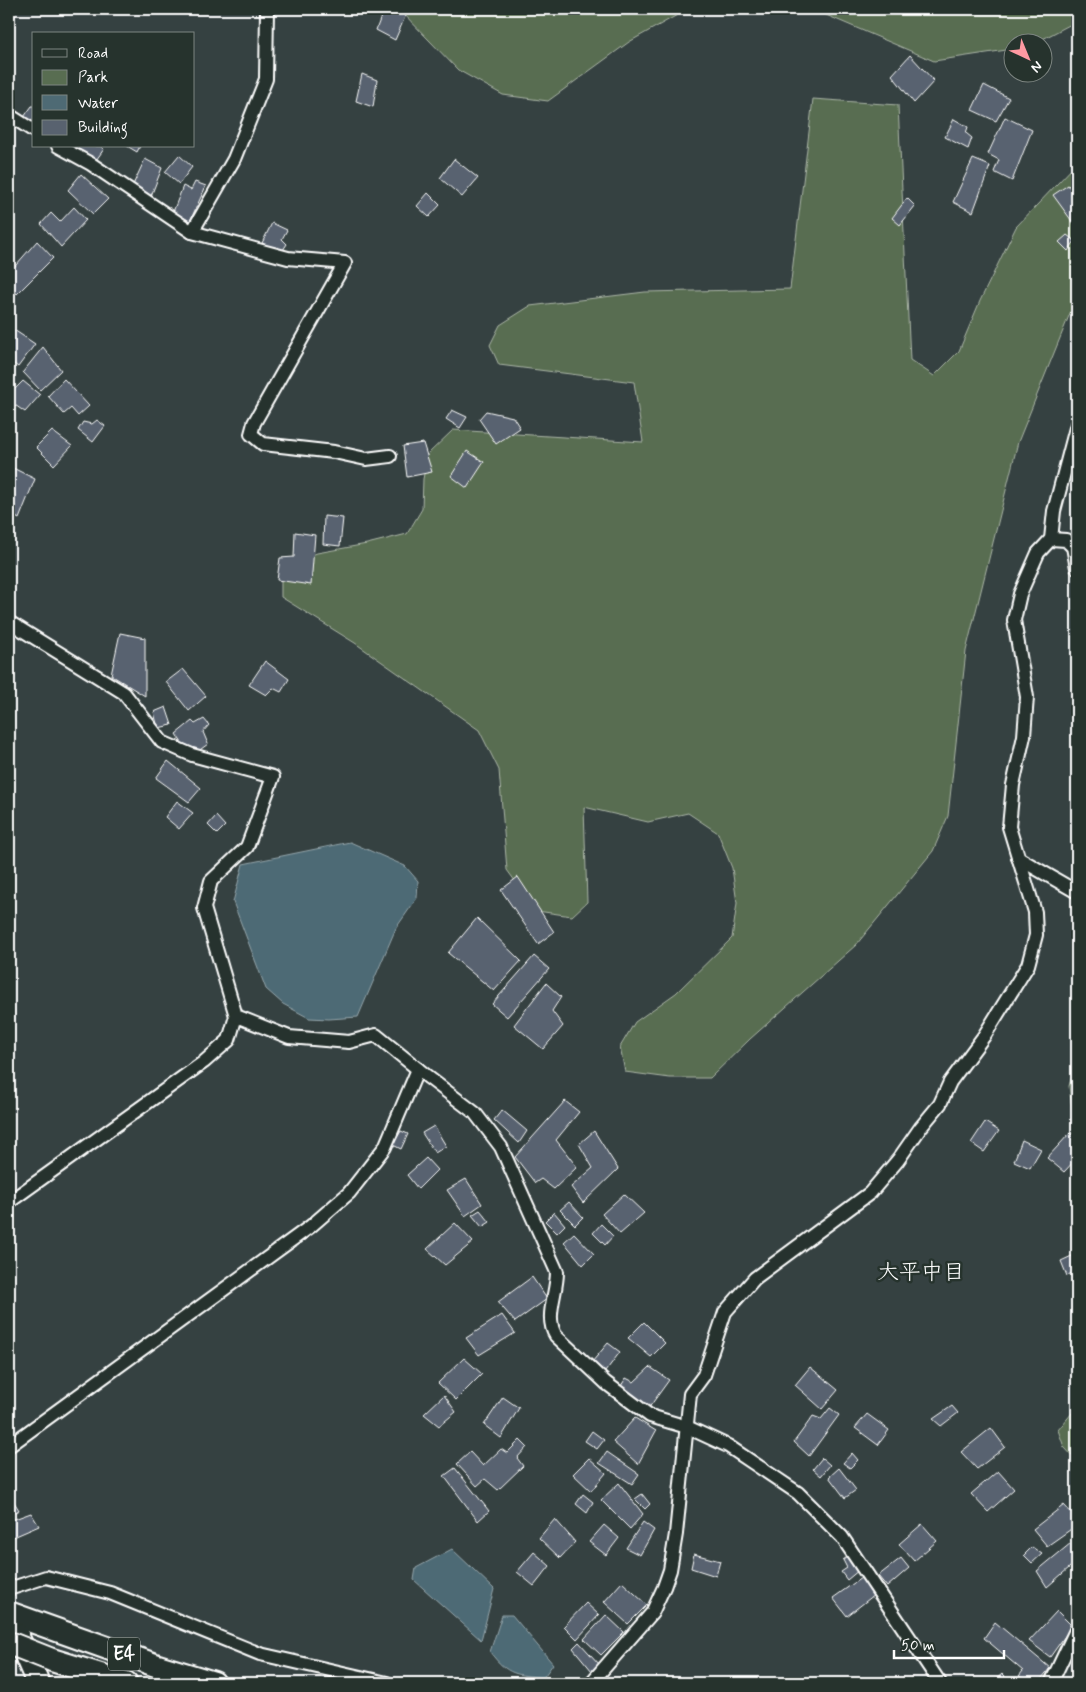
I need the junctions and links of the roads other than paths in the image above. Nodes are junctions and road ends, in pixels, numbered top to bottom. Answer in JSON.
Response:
{"nodes":[{"id":1,"x":267,"y":9,"type":"edge"},
{"id":2,"x":9,"y":116,"type":"edge"},
{"id":3,"x":32,"y":131,"type":"edge"},
{"id":4,"x":62,"y":148,"type":"edge"},
{"id":5,"x":192,"y":232,"type":"junction"},
{"id":6,"x":1077,"y":424,"type":"edge"},
{"id":7,"x":390,"y":456,"type":"dead end"},
{"id":8,"x":1051,"y":539,"type":"junction"},
{"id":9,"x":1077,"y":568,"type":"edge"},
{"id":10,"x":9,"y":622,"type":"edge"},
{"id":11,"x":1018,"y":858,"type":"junction"},
{"id":12,"x":1077,"y":892,"type":"edge"},
{"id":13,"x":236,"y":1016,"type":"junction"},
{"id":14,"x":418,"y":1069,"type":"junction"},
{"id":15,"x":9,"y":1202,"type":"edge"},
{"id":16,"x":686,"y":1427,"type":"junction"},
{"id":17,"x":9,"y":1446,"type":"edge"},
{"id":18,"x":9,"y":1589,"type":"edge"},
{"id":19,"x":9,"y":1614,"type":"edge"},
{"id":20,"x":1077,"y":1628,"type":"edge"},
{"id":21,"x":9,"y":1643,"type":"edge"},
{"id":22,"x":38,"y":1683,"type":"edge"},
{"id":23,"x":126,"y":1683,"type":"edge"},
{"id":24,"x":214,"y":1683,"type":"edge"},
{"id":25,"x":386,"y":1683,"type":"edge"},
{"id":26,"x":590,"y":1683,"type":"edge"},
{"id":27,"x":940,"y":1683,"type":"edge"},
{"id":28,"x":1051,"y":1683,"type":"edge"}],
"edges":[{"from":1,"to":5,"type":"street"},
{"from":2,"to":3,"type":"street"},
{"from":4,"to":5,"type":"street"},
{"from":5,"to":7,"type":"street"},
{"from":6,"to":8,"type":"street"},
{"from":8,"to":9,"type":"street"},
{"from":8,"to":11,"type":"street"},
{"from":10,"to":13,"type":"street"},
{"from":11,"to":12,"type":"street"},
{"from":11,"to":16,"type":"street"},
{"from":13,"to":14,"type":"street"},
{"from":13,"to":15,"type":"street"},
{"from":14,"to":16,"type":"street"},
{"from":14,"to":17,"type":"street"},
{"from":16,"to":26,"type":"street"},
{"from":16,"to":27,"type":"street"},
{"from":18,"to":25,"type":"street"},
{"from":19,"to":22,"type":"highway"},
{"from":19,"to":24,"type":"highway","number":"E4"},
{"from":20,"to":28,"type":"street"},
{"from":21,"to":23,"type":"highway","number":"E4","bridge":true}]}
